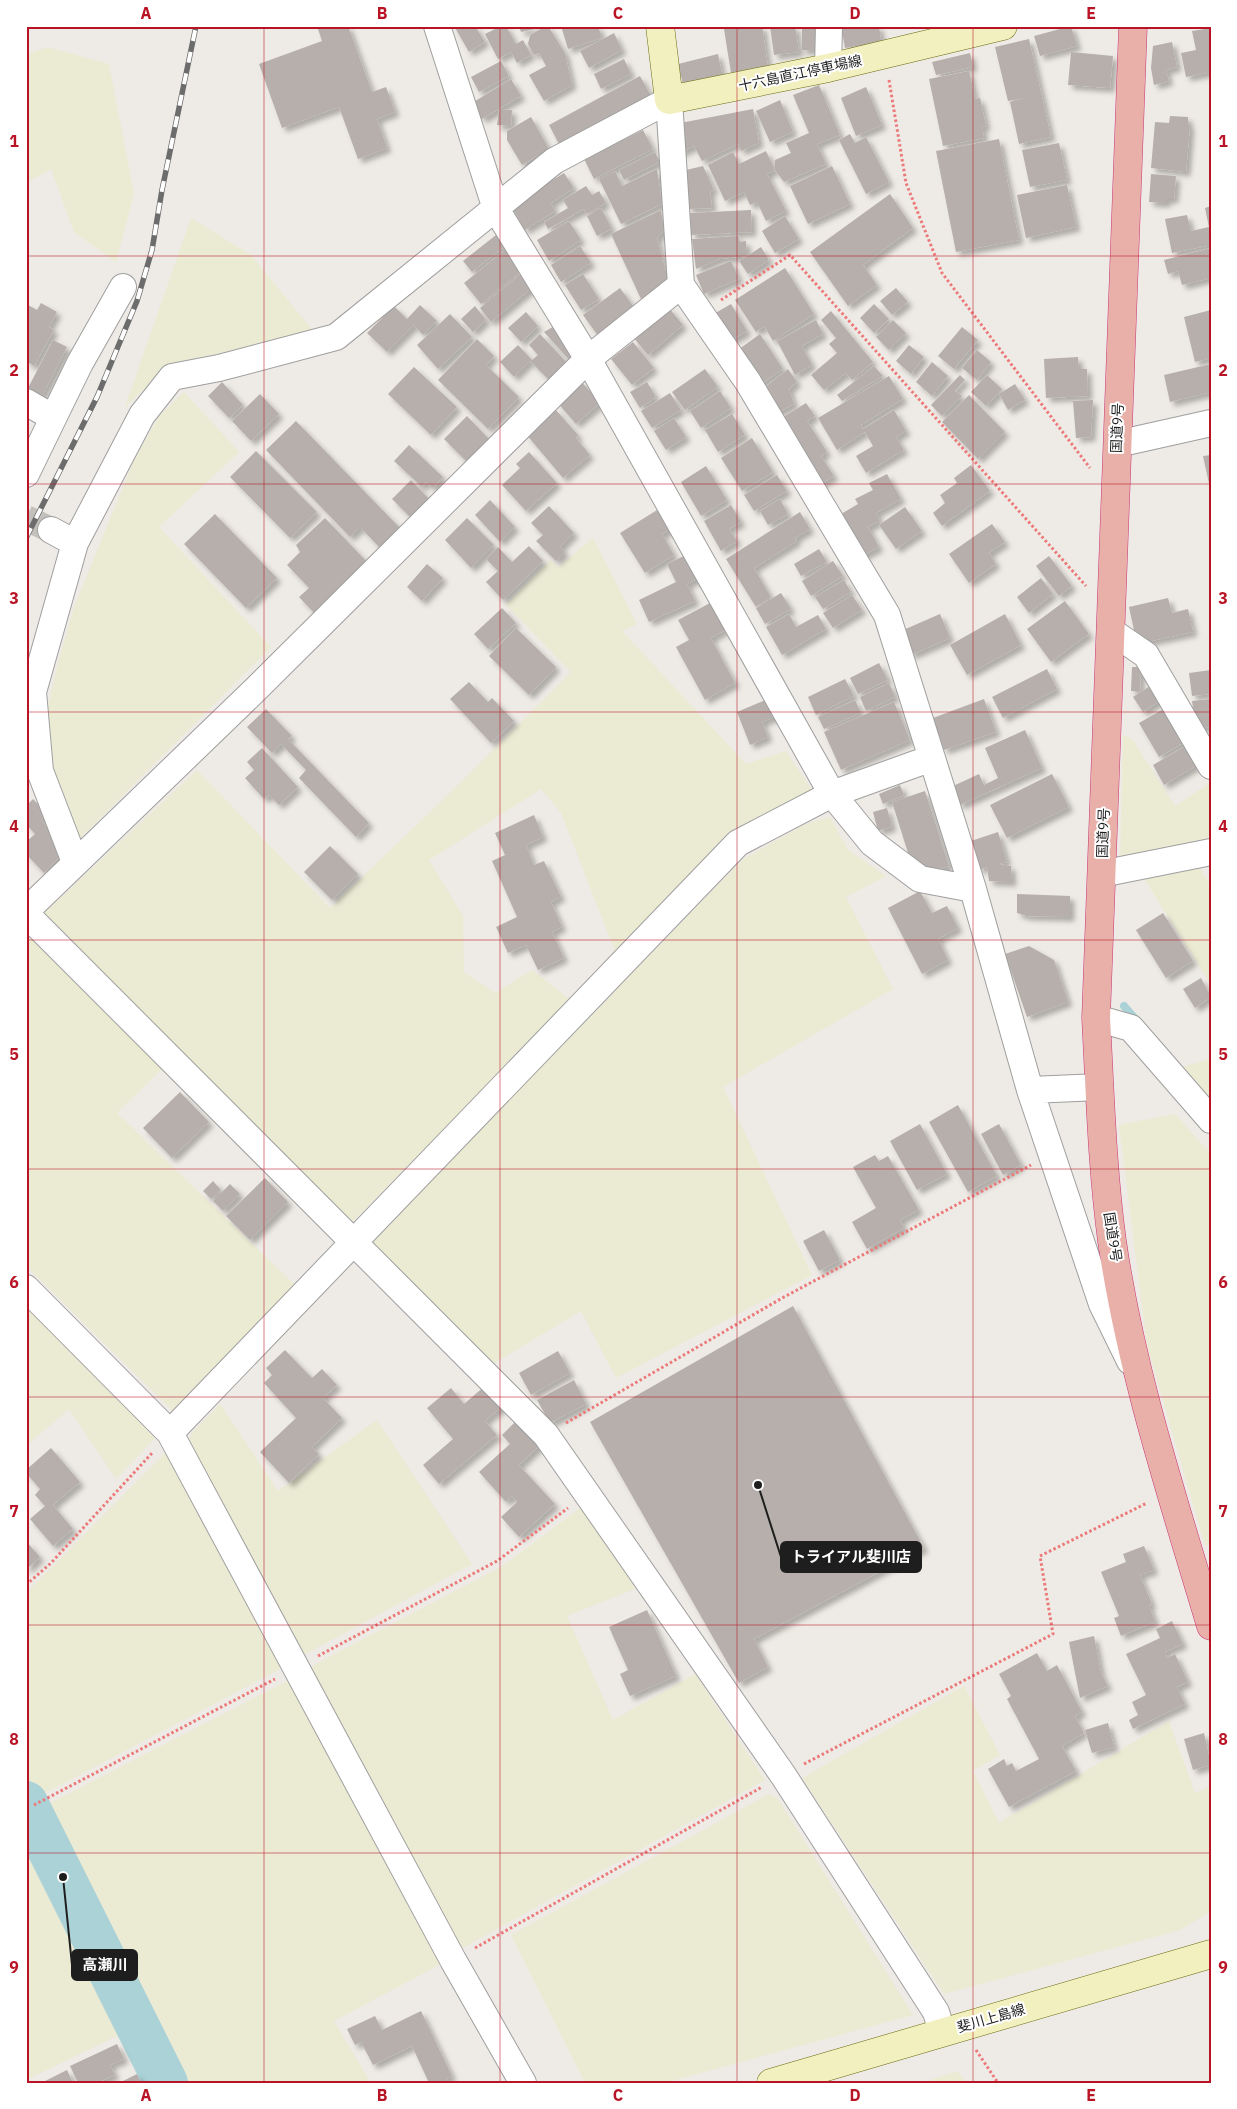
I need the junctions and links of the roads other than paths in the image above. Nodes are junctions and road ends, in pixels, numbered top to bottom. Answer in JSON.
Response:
{"nodes":[{"id":1,"x":437,"y":26,"type":"edge"},
{"id":2,"x":660,"y":26,"type":"edge"},
{"id":3,"x":829,"y":26,"type":"edge"},
{"id":4,"x":1003,"y":26,"type":"edge"},
{"id":5,"x":1132,"y":26,"type":"edge"},
{"id":6,"x":828,"y":68,"type":"junction"},
{"id":7,"x":669,"y":100,"type":"junction"},
{"id":8,"x":496,"y":209,"type":"junction"},
{"id":9,"x":681,"y":285,"type":"junction"},
{"id":10,"x":123,"y":287,"type":"dead end"},
{"id":11,"x":588,"y":359,"type":"junction"},
{"id":12,"x":26,"y":402,"type":"edge"},
{"id":13,"x":52,"y":417,"type":"junction"},
{"id":14,"x":1211,"y":423,"type":"edge"},
{"id":15,"x":1117,"y":444,"type":"junction"},
{"id":16,"x":26,"y":474,"type":"edge"},
{"id":17,"x":51,"y":530,"type":"tunnel mouth"},
{"id":18,"x":75,"y":543,"type":"junction"},
{"id":19,"x":1111,"y":622,"type":"junction"},
{"id":20,"x":932,"y":758,"type":"junction"},
{"id":21,"x":1211,"y":766,"type":"edge"},
{"id":22,"x":832,"y":794,"type":"junction"},
{"id":23,"x":1211,"y":852,"type":"edge"},
{"id":24,"x":75,"y":862,"type":"junction"},
{"id":25,"x":1101,"y":874,"type":"junction"},
{"id":26,"x":974,"y":889,"type":"junction"},
{"id":27,"x":26,"y":912,"type":"edge"},
{"id":28,"x":1096,"y":1018,"type":"junction"},
{"id":29,"x":1100,"y":1087,"type":"junction"},
{"id":30,"x":1030,"y":1090,"type":"junction"},
{"id":31,"x":1211,"y":1120,"type":"edge"},
{"id":32,"x":354,"y":1243,"type":"junction"},
{"id":33,"x":26,"y":1288,"type":"edge"},
{"id":34,"x":1139,"y":1380,"type":"junction"},
{"id":35,"x":170,"y":1433,"type":"junction"},
{"id":36,"x":1211,"y":1626,"type":"edge"},
{"id":37,"x":1211,"y":1954,"type":"edge"},
{"id":38,"x":954,"y":2029,"type":"junction"},
{"id":39,"x":524,"y":2083,"type":"edge"},
{"id":40,"x":771,"y":2083,"type":"edge"}],
"edges":[{"from":1,"to":8,"type":"street"},
{"from":2,"to":7,"type":"main road"},
{"from":3,"to":6,"type":"street"},
{"from":4,"to":6,"type":"main road","name":"十六島直江停車場線"},
{"from":5,"to":15,"type":"highway","name":"国道9号"},
{"from":6,"to":7,"type":"main road","name":"十六島直江停車場線"},
{"from":7,"to":8,"type":"street"},
{"from":7,"to":9,"type":"street"},
{"from":8,"to":11,"type":"street"},
{"from":8,"to":18,"type":"street"},
{"from":9,"to":11,"type":"street"},
{"from":9,"to":20,"type":"street"},
{"from":10,"to":13,"type":"street"},
{"from":11,"to":22,"type":"street"},
{"from":11,"to":24,"type":"street"},
{"from":12,"to":13,"type":"street"},
{"from":13,"to":16,"type":"street"},
{"from":14,"to":15,"type":"street"},
{"from":15,"to":19,"type":"highway","name":"国道9号"},
{"from":17,"to":18,"type":"street"},
{"from":18,"to":24,"type":"street"},
{"from":19,"to":21,"type":"street"},
{"from":19,"to":25,"type":"highway","name":"国道9号"},
{"from":20,"to":22,"type":"street"},
{"from":20,"to":26,"type":"street"},
{"from":22,"to":26,"type":"street"},
{"from":22,"to":32,"type":"street"},
{"from":23,"to":25,"type":"street"},
{"from":24,"to":27,"type":"street"},
{"from":25,"to":28,"type":"highway","name":"国道9号"},
{"from":26,"to":30,"type":"street"},
{"from":27,"to":32,"type":"street"},
{"from":28,"to":29,"type":"highway","name":"国道9号"},
{"from":28,"to":31,"type":"street"},
{"from":29,"to":30,"type":"street"},
{"from":29,"to":34,"type":"highway","name":"国道9号"},
{"from":30,"to":34,"type":"street"},
{"from":32,"to":35,"type":"street"},
{"from":32,"to":38,"type":"street"},
{"from":33,"to":35,"type":"street"},
{"from":34,"to":36,"type":"highway","name":"国道9号"},
{"from":35,"to":39,"type":"street"},
{"from":37,"to":38,"type":"main road","name":"斐川上島線"},
{"from":38,"to":40,"type":"main road","name":"斐川上島線"}]}
